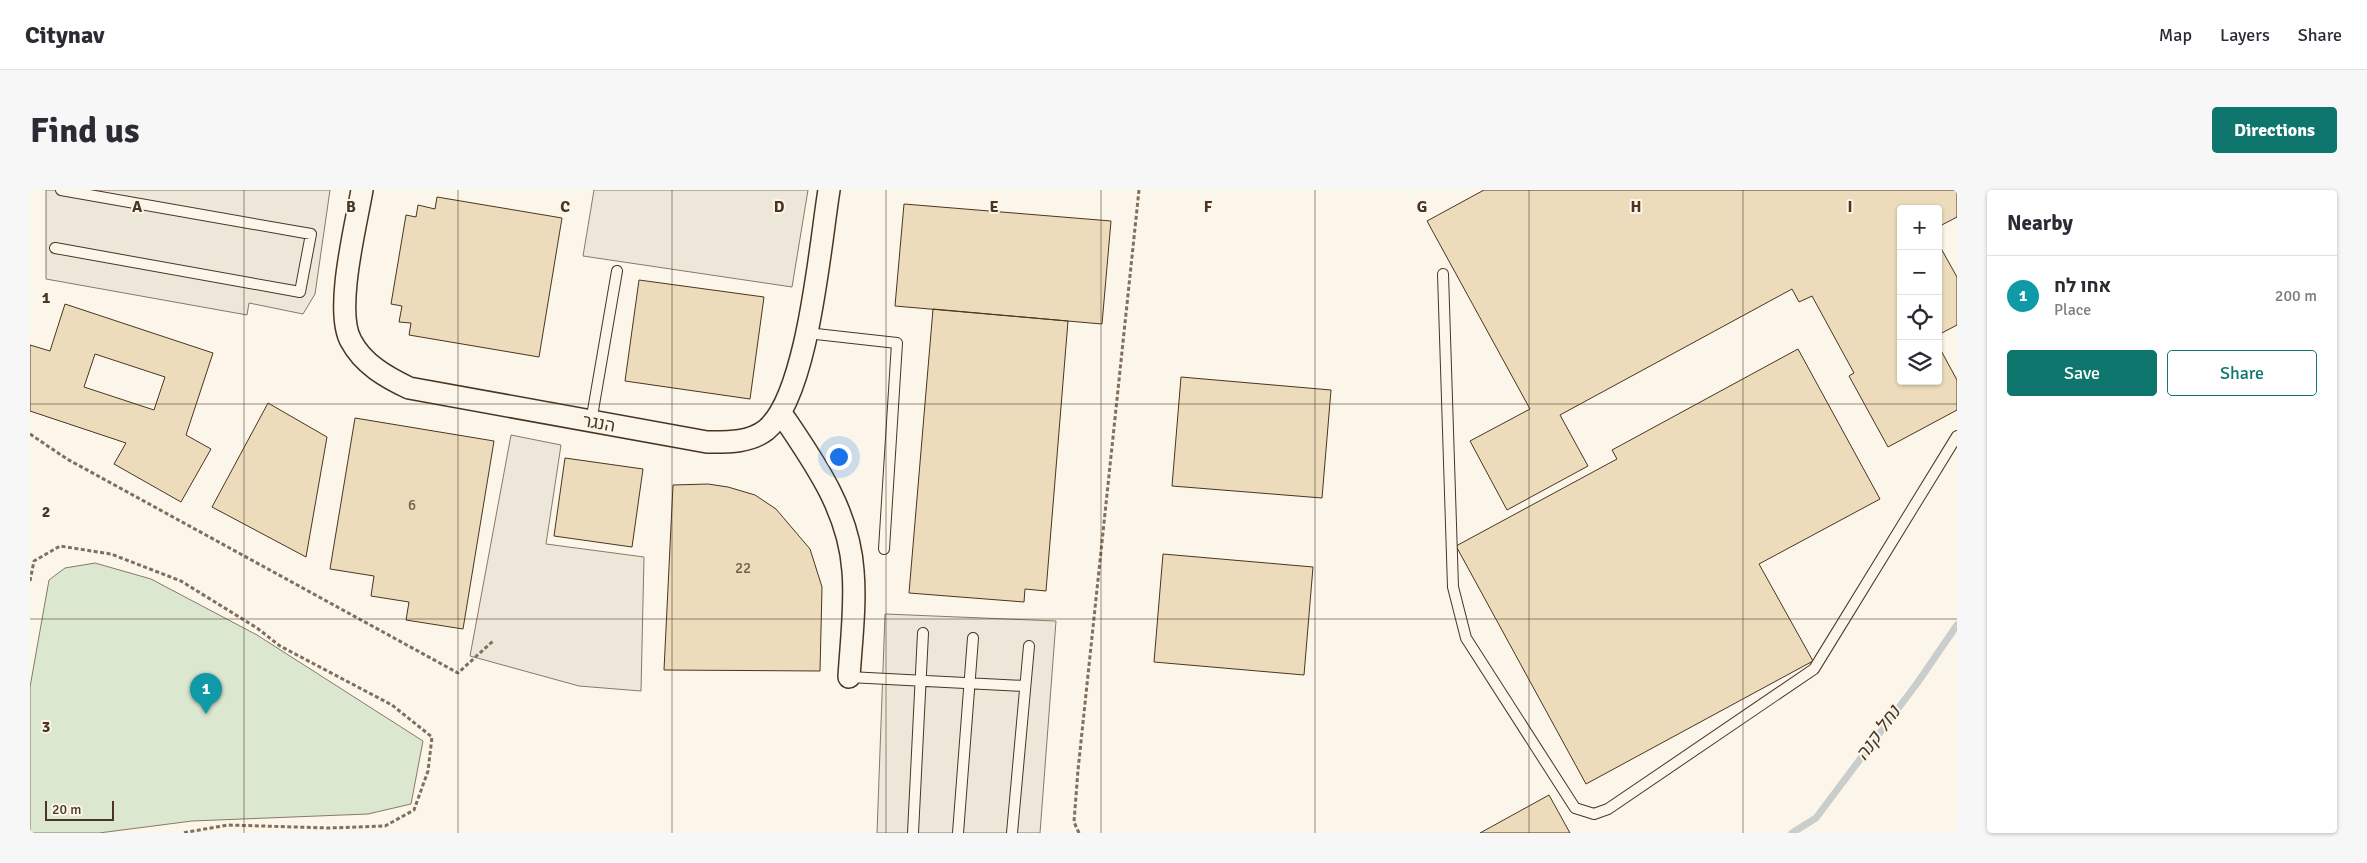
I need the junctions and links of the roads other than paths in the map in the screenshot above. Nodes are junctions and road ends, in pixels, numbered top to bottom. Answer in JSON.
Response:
{"nodes":[{"id":1,"x":61,"y":190,"type":"edge"},
{"id":2,"x":362,"y":190,"type":"edge"},
{"id":3,"x":829,"y":190,"type":"edge"},
{"id":4,"x":55,"y":248,"type":"dead end"},
{"id":5,"x":617,"y":271,"type":"dead end"},
{"id":6,"x":1442,"y":274,"type":"dead end"},
{"id":7,"x":807,"y":333,"type":"junction"},
{"id":8,"x":781,"y":413,"type":"junction"},
{"id":9,"x":591,"y":422,"type":"junction"},
{"id":10,"x":1957,"y":436,"type":"edge"},
{"id":11,"x":884,"y":549,"type":"dead end"},
{"id":12,"x":923,"y":633,"type":"dead end"},
{"id":13,"x":973,"y":638,"type":"dead end"},
{"id":14,"x":1029,"y":646,"type":"dead end"},
{"id":15,"x":849,"y":678,"type":"joint"},
{"id":16,"x":921,"y":681,"type":"junction"},
{"id":17,"x":970,"y":683,"type":"junction"},
{"id":18,"x":1025,"y":686,"type":"junction"},
{"id":19,"x":913,"y":833,"type":"edge"},
{"id":20,"x":958,"y":833,"type":"edge"},
{"id":21,"x":1012,"y":833,"type":"edge"}],
"edges":[{"from":1,"to":4,"type":"lane"},
{"from":2,"to":9,"type":"street","name":"הנגר"},
{"from":3,"to":7,"type":"street","name":"הנגר"},
{"from":5,"to":9,"type":"lane"},
{"from":6,"to":10,"type":"lane"},
{"from":7,"to":8,"type":"street","name":"הנגר"},
{"from":7,"to":11,"type":"lane"},
{"from":8,"to":9,"type":"street","name":"הנגר"},
{"from":8,"to":15,"type":"street"},
{"from":12,"to":16,"type":"lane"},
{"from":13,"to":17,"type":"lane"},
{"from":14,"to":18,"type":"lane"},
{"from":15,"to":16,"type":"lane"},
{"from":16,"to":17,"type":"lane"},
{"from":16,"to":19,"type":"lane"},
{"from":17,"to":18,"type":"lane"},
{"from":17,"to":20,"type":"lane"},
{"from":18,"to":21,"type":"lane"}]}
